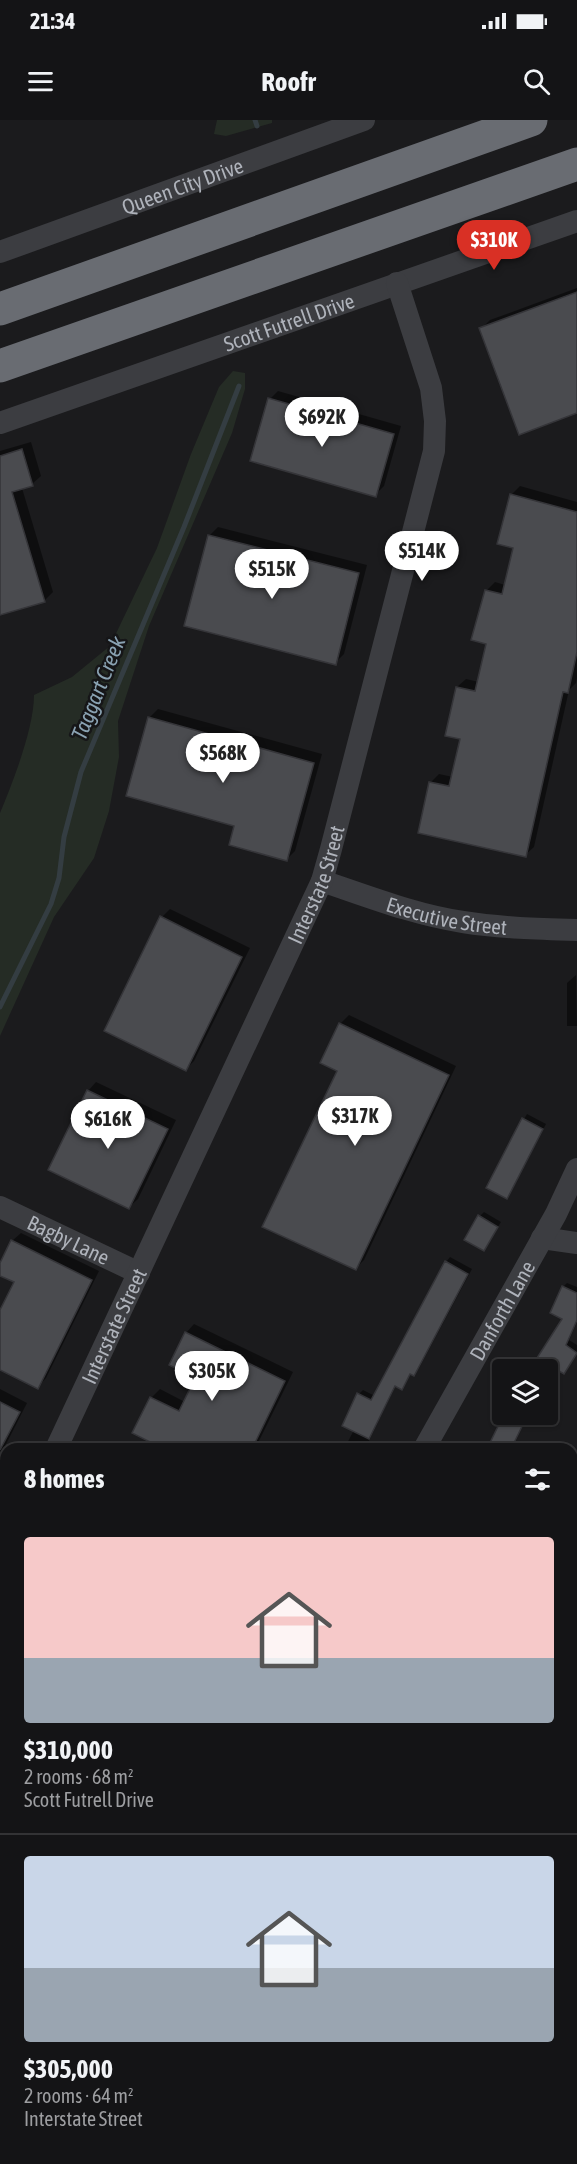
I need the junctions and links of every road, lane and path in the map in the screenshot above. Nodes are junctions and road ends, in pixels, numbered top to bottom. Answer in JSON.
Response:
{"nodes":[{"id":1,"x":364,"y":120,"type":"edge"},
{"id":2,"x":531,"y":120,"type":"edge"},
{"id":3,"x":577,"y":165,"type":"edge"},
{"id":4,"x":577,"y":221,"type":"edge"},
{"id":5,"x":0,"y":252,"type":"edge"},
{"id":6,"x":397,"y":283,"type":"junction"},
{"id":7,"x":0,"y":309,"type":"edge"},
{"id":8,"x":0,"y":366,"type":"edge"},
{"id":9,"x":0,"y":423,"type":"edge"},
{"id":10,"x":322,"y":881,"type":"junction"},
{"id":11,"x":577,"y":930,"type":"edge"},
{"id":12,"x":577,"y":1169,"type":"edge"},
{"id":13,"x":0,"y":1207,"type":"edge"},
{"id":14,"x":542,"y":1238,"type":"junction"},
{"id":15,"x":577,"y":1243,"type":"edge"},
{"id":16,"x":139,"y":1273,"type":"junction"},
{"id":17,"x":59,"y":1443,"type":"edge"},
{"id":18,"x":427,"y":1443,"type":"edge"}],
"edges":[{"from":1,"to":5,"type":"street","name":"Queen City Drive"},
{"from":2,"to":7,"type":"highway"},
{"from":3,"to":8,"type":"highway"},
{"from":4,"to":6,"type":"street","name":"Scott Futrell Drive"},
{"from":6,"to":9,"type":"street","name":"Scott Futrell Drive"},
{"from":6,"to":10,"type":"street","name":"Interstate Street"},
{"from":10,"to":11,"type":"street","name":"Executive Street"},
{"from":10,"to":16,"type":"street","name":"Interstate Street"},
{"from":12,"to":14,"type":"street","name":"Danforth Lane"},
{"from":13,"to":16,"type":"street","name":"Bagby Lane"},
{"from":14,"to":15,"type":"street"},
{"from":14,"to":18,"type":"street","name":"Danforth Lane"},
{"from":16,"to":17,"type":"street","name":"Interstate Street"}]}
